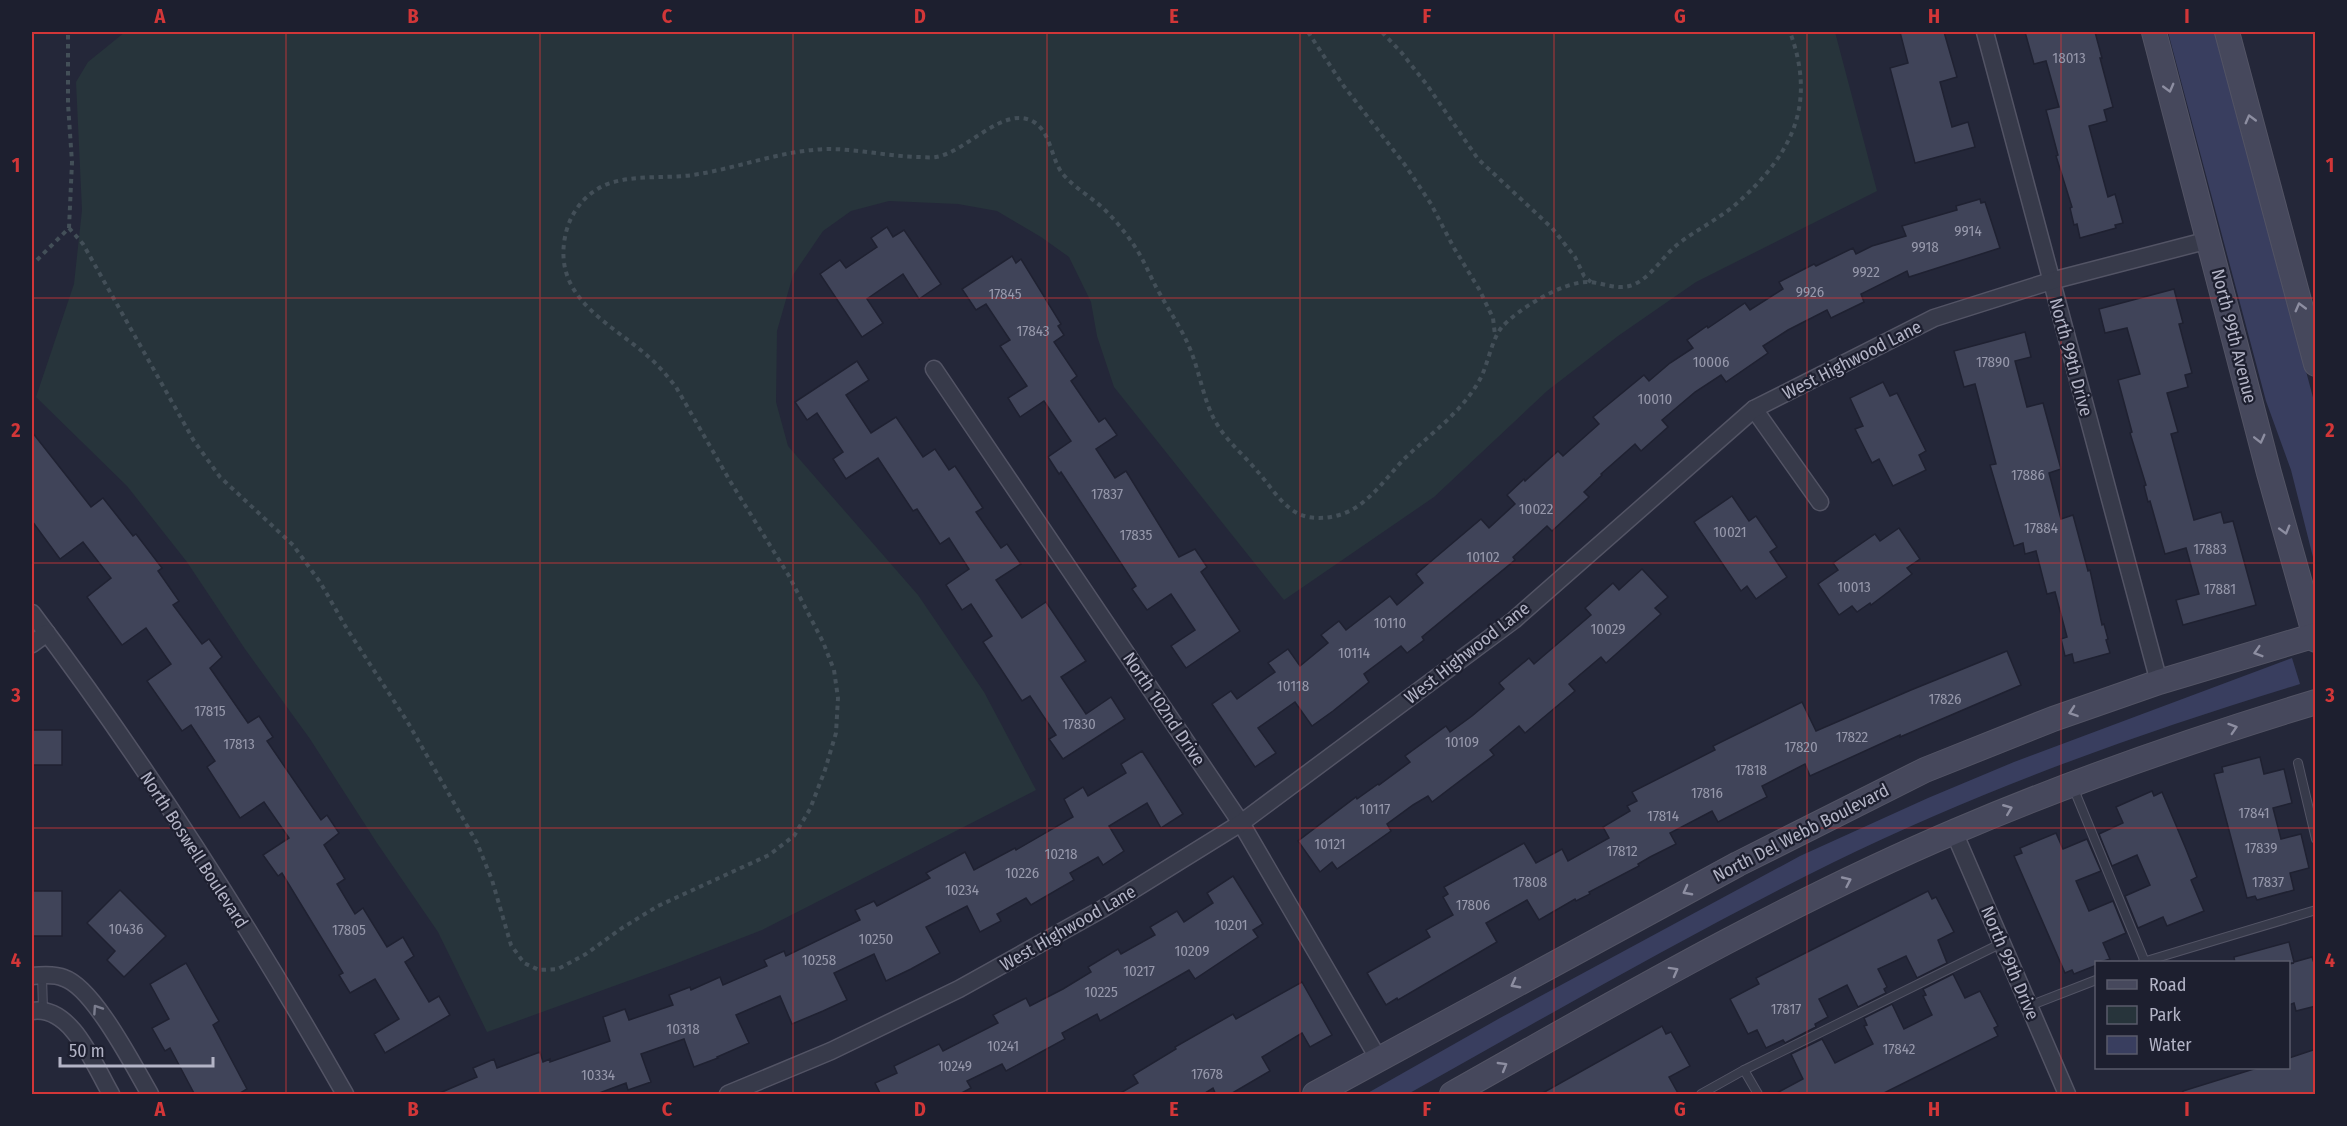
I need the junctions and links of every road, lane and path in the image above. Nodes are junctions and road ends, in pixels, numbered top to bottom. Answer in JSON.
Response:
{"nodes":[{"id":1,"x":68,"y":32,"type":"edge"},
{"id":2,"x":1308,"y":32,"type":"edge"},
{"id":3,"x":1382,"y":32,"type":"edge"},
{"id":4,"x":1790,"y":32,"type":"edge"},
{"id":5,"x":1985,"y":32,"type":"edge"},
{"id":6,"x":2154,"y":32,"type":"edge"},
{"id":7,"x":2227,"y":32,"type":"edge"},
{"id":8,"x":69,"y":228,"type":"junction"},
{"id":9,"x":2209,"y":240,"type":"junction"},
{"id":10,"x":37,"y":260,"type":"dead end"},
{"id":11,"x":2051,"y":281,"type":"junction"},
{"id":12,"x":1592,"y":282,"type":"junction"},
{"id":13,"x":1494,"y":342,"type":"junction"},
{"id":14,"x":2316,"y":364,"type":"edge"},
{"id":15,"x":934,"y":369,"type":"dead end"},
{"id":16,"x":1754,"y":409,"type":"junction"},
{"id":17,"x":1820,"y":502,"type":"dead end"},
{"id":18,"x":32,"y":613,"type":"edge"},
{"id":19,"x":47,"y":633,"type":"junction"},
{"id":20,"x":2315,"y":637,"type":"edge"},
{"id":21,"x":32,"y":644,"type":"edge"},
{"id":22,"x":2159,"y":682,"type":"junction"},
{"id":23,"x":2316,"y":702,"type":"edge"},
{"id":24,"x":2298,"y":763,"type":"dead end"},
{"id":25,"x":2072,"y":785,"type":"junction"},
{"id":26,"x":1241,"y":823,"type":"junction"},
{"id":27,"x":1954,"y":832,"type":"junction"},
{"id":28,"x":2316,"y":839,"type":"edge"},
{"id":29,"x":2316,"y":910,"type":"edge"},
{"id":30,"x":2002,"y":943,"type":"junction"},
{"id":31,"x":2144,"y":961,"type":"edge"},
{"id":32,"x":2147,"y":961,"type":"edge"},
{"id":33,"x":37,"y":976,"type":"edge"},
{"id":34,"x":2095,"y":981,"type":"edge"},
{"id":35,"x":2028,"y":1006,"type":"junction"},
{"id":36,"x":37,"y":1010,"type":"edge"},
{"id":37,"x":1378,"y":1058,"type":"junction"},
{"id":38,"x":1744,"y":1070,"type":"junction"},
{"id":39,"x":111,"y":1095,"type":"edge"},
{"id":40,"x":150,"y":1095,"type":"edge"},
{"id":41,"x":345,"y":1095,"type":"edge"},
{"id":42,"x":728,"y":1095,"type":"edge"},
{"id":43,"x":1315,"y":1095,"type":"edge"},
{"id":44,"x":1452,"y":1095,"type":"edge"},
{"id":45,"x":1701,"y":1095,"type":"edge"},
{"id":46,"x":1758,"y":1095,"type":"edge"},
{"id":47,"x":2067,"y":1095,"type":"edge"}],
"edges":[{"from":1,"to":8,"type":"path"},
{"from":2,"to":13,"type":"path"},
{"from":3,"to":12,"type":"path"},
{"from":4,"to":12,"type":"path"},
{"from":5,"to":11,"type":"street","name":"North 99th Drive"},
{"from":6,"to":9,"type":"street","name":"North 99th Avenue","one_way":true},
{"from":14,"to":7,"type":"street","one_way":true},
{"from":8,"to":10,"type":"path"},
{"from":8,"to":13,"type":"path"},
{"from":9,"to":11,"type":"street","name":"West Highwood Lane"},
{"from":9,"to":20,"type":"street","name":"North 99th Avenue","one_way":true},
{"from":11,"to":16,"type":"street","name":"West Highwood Lane"},
{"from":11,"to":22,"type":"street","name":"North 99th Drive"},
{"from":12,"to":13,"type":"path"},
{"from":15,"to":26,"type":"street","name":"North 102nd Drive"},
{"from":16,"to":17,"type":"street"},
{"from":16,"to":26,"type":"street","name":"West Highwood Lane"},
{"from":18,"to":19,"type":"street","name":"North Boswell Boulevard"},
{"from":19,"to":21,"type":"street"},
{"from":19,"to":41,"type":"street","name":"North Boswell Boulevard"},
{"from":20,"to":22,"type":"street","name":"North Del Webb Boulevard","one_way":true},
{"from":22,"to":37,"type":"street","name":"North Del Webb Boulevard","one_way":true},
{"from":25,"to":23,"type":"street","one_way":true},
{"from":24,"to":28,"type":"lane"},
{"from":27,"to":25,"type":"street","one_way":true},
{"from":25,"to":31,"type":"lane"},
{"from":26,"to":37,"type":"street","name":"North 102nd Drive"},
{"from":26,"to":42,"type":"street","name":"West Highwood Lane"},
{"from":27,"to":30,"type":"street","name":"North 99th Drive"},
{"from":44,"to":27,"type":"street","one_way":true},
{"from":29,"to":32,"type":"lane"},
{"from":30,"to":35,"type":"street","name":"North 99th Drive"},
{"from":30,"to":38,"type":"lane"},
{"from":33,"to":36,"type":"lane"},
{"from":40,"to":33,"type":"street","one_way":true},
{"from":34,"to":35,"type":"lane"},
{"from":35,"to":47,"type":"street","name":"North 99th Drive"},
{"from":36,"to":39,"type":"street"},
{"from":37,"to":43,"type":"street","name":"North Del Webb Boulevard"},
{"from":38,"to":45,"type":"lane"},
{"from":38,"to":46,"type":"lane"}]}
